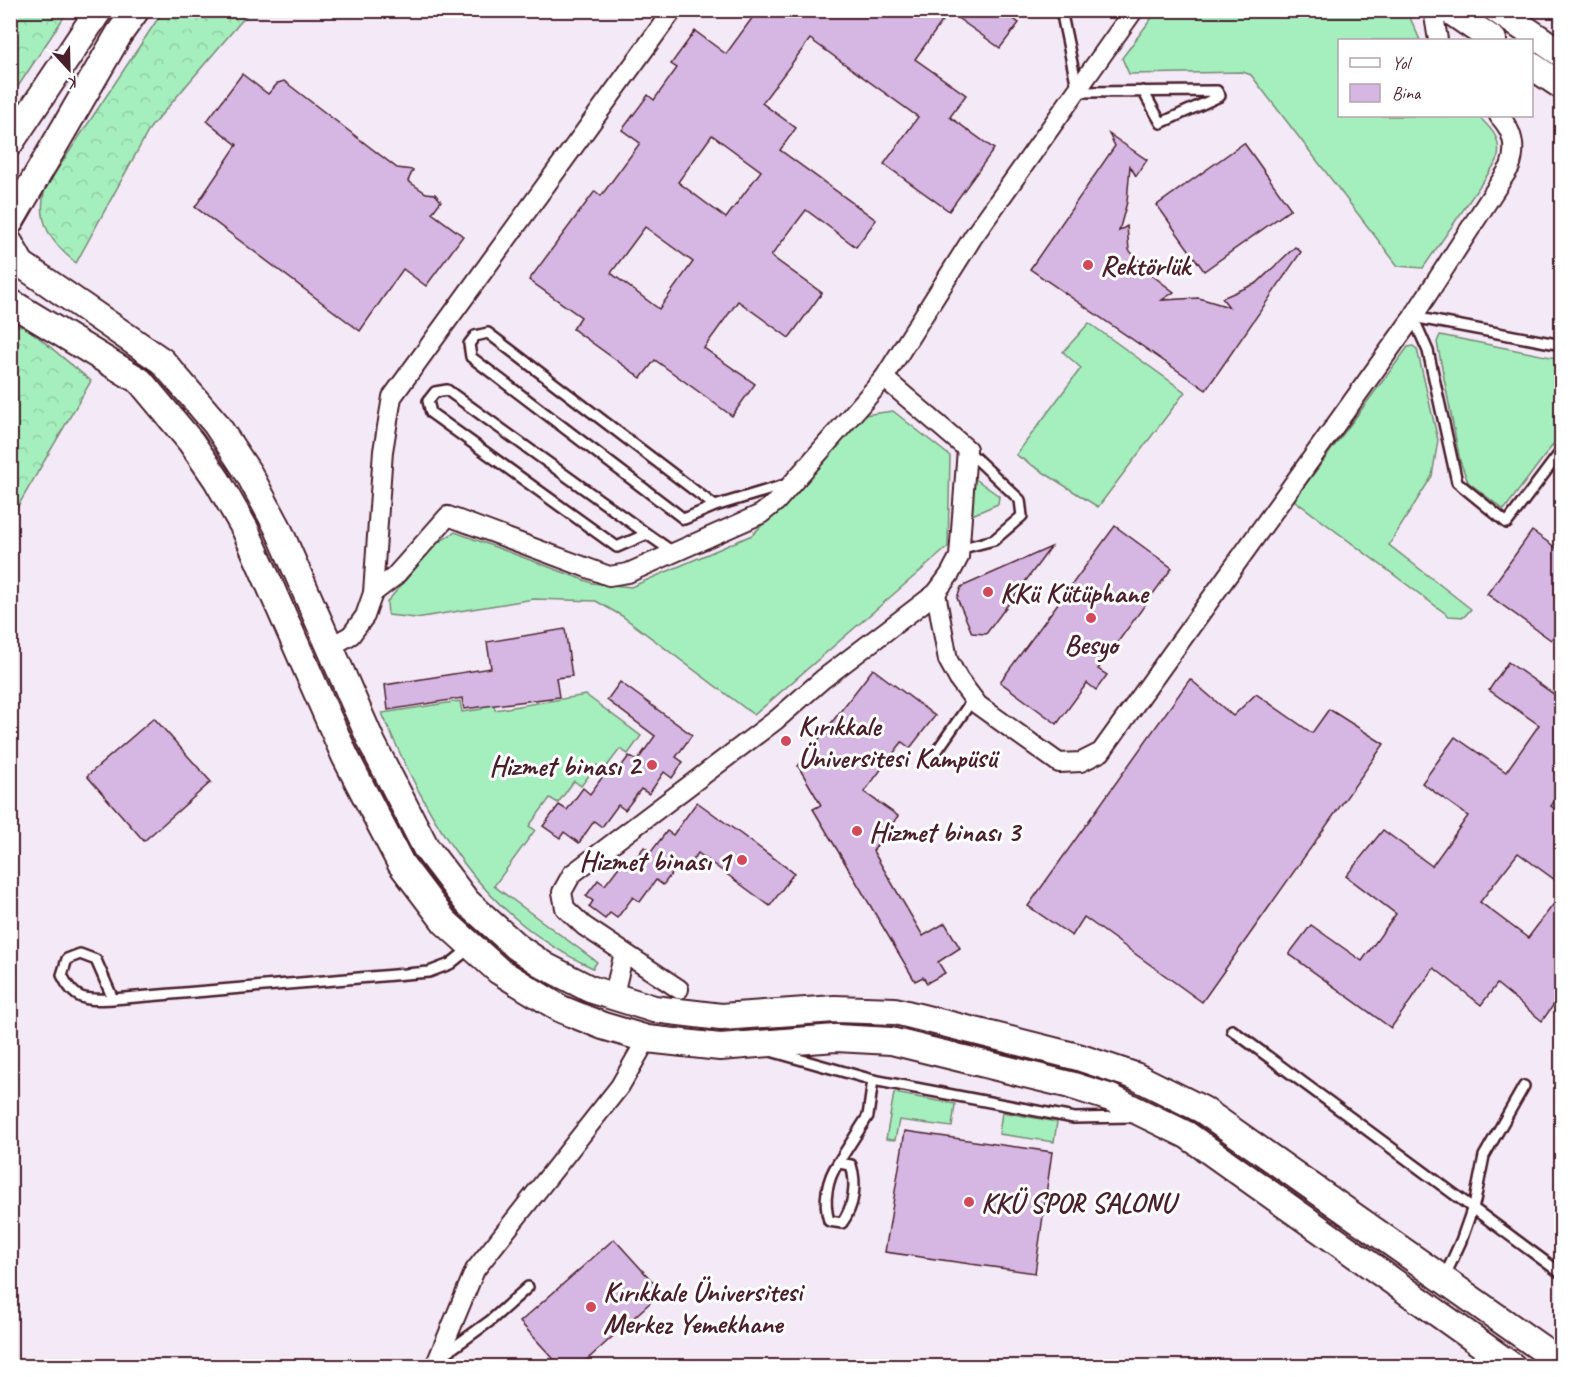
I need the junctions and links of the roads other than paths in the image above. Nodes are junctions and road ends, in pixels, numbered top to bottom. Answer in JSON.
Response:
{"nodes":[{"id":1,"x":99,"y":10,"type":"edge"},
{"id":2,"x":136,"y":10,"type":"edge"},
{"id":3,"x":673,"y":10,"type":"edge"},
{"id":4,"x":1061,"y":10,"type":"edge"},
{"id":5,"x":1134,"y":10,"type":"edge"},
{"id":6,"x":1433,"y":10,"type":"edge"},
{"id":7,"x":1449,"y":10,"type":"edge"},
{"id":8,"x":1497,"y":10,"type":"edge"},
{"id":9,"x":1438,"y":39,"type":"edge"},
{"id":10,"x":1492,"y":39,"type":"edge"},
{"id":11,"x":1562,"y":54,"type":"edge"},
{"id":12,"x":1533,"y":67,"type":"edge"},
{"id":13,"x":1562,"y":86,"type":"edge"},
{"id":14,"x":1143,"y":91,"type":"junction"},
{"id":15,"x":1078,"y":92,"type":"junction"},
{"id":16,"x":1500,"y":117,"type":"edge"},
{"id":17,"x":10,"y":143,"type":"edge"},
{"id":18,"x":10,"y":222,"type":"edge"},
{"id":19,"x":14,"y":257,"type":"edge"},
{"id":20,"x":10,"y":302,"type":"edge"},
{"id":21,"x":1413,"y":317,"type":"junction"},
{"id":22,"x":1562,"y":345,"type":"edge"},
{"id":23,"x":884,"y":378,"type":"junction"},
{"id":24,"x":967,"y":449,"type":"junction"},
{"id":25,"x":1562,"y":450,"type":"edge"},
{"id":26,"x":793,"y":483,"type":"junction"},
{"id":27,"x":715,"y":506,"type":"junction"},
{"id":28,"x":647,"y":534,"type":"junction"},
{"id":29,"x":959,"y":549,"type":"junction"},
{"id":30,"x":674,"y":554,"type":"junction"},
{"id":31,"x":936,"y":592,"type":"junction"},
{"id":32,"x":373,"y":593,"type":"junction"},
{"id":33,"x":330,"y":647,"type":"junction"},
{"id":34,"x":303,"y":659,"type":"junction"},
{"id":35,"x":973,"y":699,"type":"junction"},
{"id":36,"x":936,"y":752,"type":"dead end"},
{"id":37,"x":491,"y":926,"type":"junction"},
{"id":38,"x":471,"y":948,"type":"junction"},
{"id":39,"x":624,"y":953,"type":"junction"},
{"id":40,"x":679,"y":989,"type":"dead end"},
{"id":41,"x":613,"y":998,"type":"junction"},
{"id":42,"x":113,"y":999,"type":"junction"},
{"id":43,"x":603,"y":1026,"type":"junction"},
{"id":44,"x":1232,"y":1030,"type":"dead end"},
{"id":45,"x":647,"y":1039,"type":"junction"},
{"id":46,"x":757,"y":1046,"type":"junction"},
{"id":47,"x":873,"y":1080,"type":"junction"},
{"id":48,"x":1524,"y":1086,"type":"dead end"},
{"id":49,"x":1150,"y":1115,"type":"junction"},
{"id":50,"x":838,"y":1163,"type":"junction"},
{"id":51,"x":1473,"y":1208,"type":"junction"},
{"id":52,"x":1562,"y":1274,"type":"edge"},
{"id":53,"x":1443,"y":1280,"type":"junction"},
{"id":54,"x":528,"y":1287,"type":"dead end"},
{"id":55,"x":1425,"y":1304,"type":"junction"},
{"id":56,"x":436,"y":1362,"type":"edge"},
{"id":57,"x":1562,"y":1363,"type":"edge"},
{"id":58,"x":1512,"y":1366,"type":"edge"}],
"edges":[{"from":1,"to":17,"type":"street"},
{"from":2,"to":18,"type":"street"},
{"from":3,"to":32,"type":"street"},
{"from":4,"to":15,"type":"lane"},
{"from":5,"to":15,"type":"street"},
{"from":6,"to":9,"type":"street"},
{"from":7,"to":10,"type":"street"},
{"from":8,"to":11,"type":"street"},
{"from":12,"to":13,"type":"street"},
{"from":14,"to":14,"type":"lane"},
{"from":14,"to":15,"type":"lane"},
{"from":15,"to":23,"type":"street"},
{"from":16,"to":21,"type":"street"},
{"from":19,"to":33,"type":"street"},
{"from":20,"to":34,"type":"street"},
{"from":21,"to":22,"type":"lane"},
{"from":21,"to":25,"type":"lane"},
{"from":21,"to":35,"type":"street"},
{"from":23,"to":24,"type":"street"},
{"from":23,"to":26,"type":"street"},
{"from":24,"to":29,"type":"street"},
{"from":24,"to":29,"type":"lane"},
{"from":26,"to":27,"type":"lane"},
{"from":26,"to":30,"type":"street"},
{"from":27,"to":27,"type":"lane"},
{"from":28,"to":28,"type":"lane"},
{"from":28,"to":30,"type":"lane"},
{"from":29,"to":31,"type":"street"},
{"from":30,"to":32,"type":"street"},
{"from":31,"to":35,"type":"street"},
{"from":31,"to":39,"type":"street"},
{"from":32,"to":33,"type":"street"},
{"from":33,"to":34,"type":"street"},
{"from":33,"to":37,"type":"street"},
{"from":34,"to":38,"type":"street"},
{"from":35,"to":36,"type":"lane"},
{"from":37,"to":38,"type":"street"},
{"from":37,"to":41,"type":"street"},
{"from":38,"to":42,"type":"lane"},
{"from":38,"to":43,"type":"street"},
{"from":39,"to":40,"type":"street"},
{"from":39,"to":41,"type":"street"},
{"from":41,"to":43,"type":"street"},
{"from":41,"to":53,"type":"street"},
{"from":42,"to":42,"type":"lane"},
{"from":43,"to":45,"type":"street"},
{"from":44,"to":51,"type":"lane"},
{"from":45,"to":46,"type":"street"},
{"from":45,"to":56,"type":"street"},
{"from":46,"to":47,"type":"lane"},
{"from":46,"to":49,"type":"street"},
{"from":47,"to":49,"type":"lane"},
{"from":47,"to":50,"type":"lane"},
{"from":48,"to":51,"type":"lane"},
{"from":49,"to":55,"type":"street"},
{"from":50,"to":50,"type":"lane"},
{"from":51,"to":52,"type":"lane"},
{"from":51,"to":53,"type":"lane"},
{"from":53,"to":55,"type":"street"},
{"from":53,"to":57,"type":"street"},
{"from":54,"to":56,"type":"lane"},
{"from":55,"to":58,"type":"street"}]}
